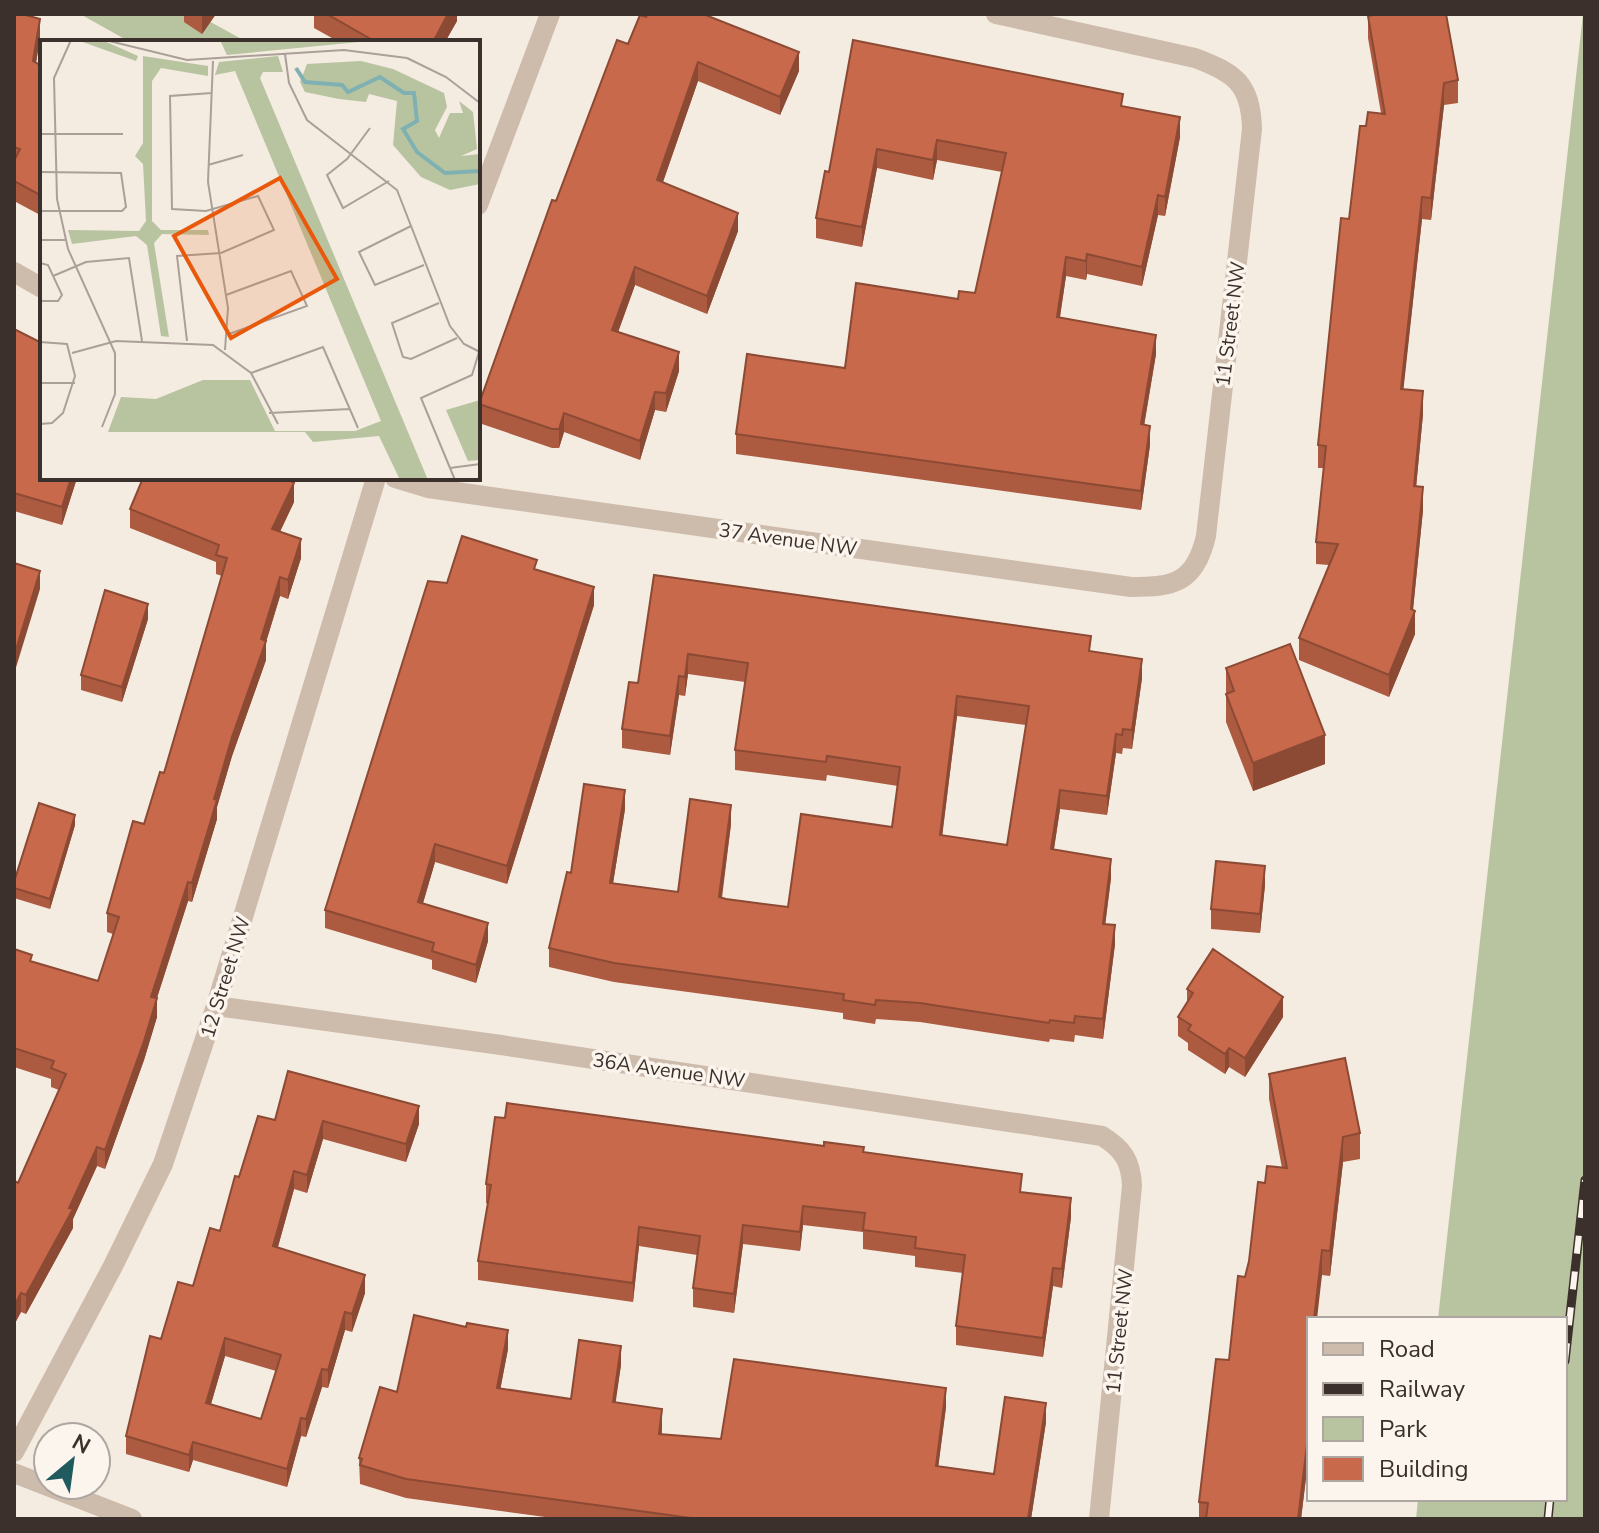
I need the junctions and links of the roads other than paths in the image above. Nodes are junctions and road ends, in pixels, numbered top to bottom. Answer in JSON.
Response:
{"nodes":[{"id":1,"x":550,"y":14,"type":"edge"},
{"id":2,"x":996,"y":14,"type":"edge"},
{"id":3,"x":480,"y":200,"type":"edge"},
{"id":4,"x":14,"y":272,"type":"edge"},
{"id":5,"x":40,"y":287,"type":"edge"},
{"id":6,"x":375,"y":480,"type":"edge"},
{"id":7,"x":402,"y":480,"type":"edge"},
{"id":8,"x":1181,"y":581,"type":"joint"},
{"id":9,"x":216,"y":1006,"type":"junction"},
{"id":10,"x":1118,"y":1146,"type":"joint"},
{"id":11,"x":14,"y":1452,"type":"edge"},
{"id":12,"x":14,"y":1473,"type":"edge"},
{"id":13,"x":132,"y":1519,"type":"edge"},
{"id":14,"x":1099,"y":1519,"type":"edge"}],
"edges":[{"from":1,"to":3,"type":"street"},
{"from":2,"to":8,"type":"street","name":"11 Street NW"},
{"from":4,"to":5,"type":"street"},
{"from":6,"to":9,"type":"street","name":"12 Street NW"},
{"from":7,"to":8,"type":"street","name":"37 Avenue NW"},
{"from":9,"to":10,"type":"street","name":"36A Avenue NW"},
{"from":9,"to":11,"type":"street","name":"12 Street NW"},
{"from":10,"to":14,"type":"street","name":"11 Street NW"},
{"from":12,"to":13,"type":"street"}]}
